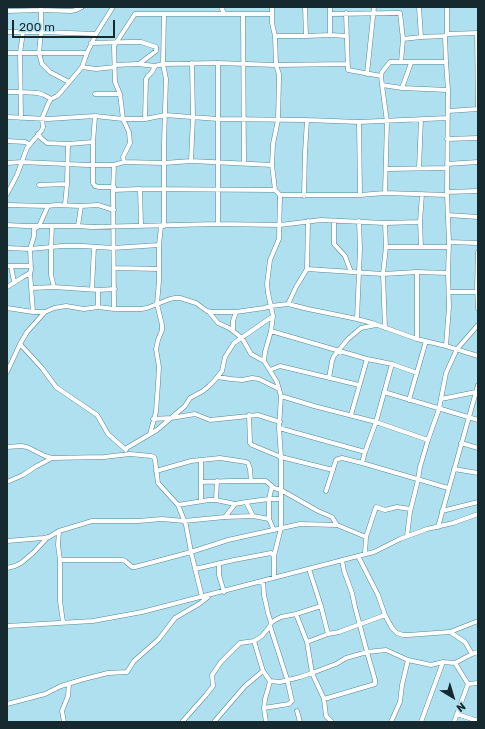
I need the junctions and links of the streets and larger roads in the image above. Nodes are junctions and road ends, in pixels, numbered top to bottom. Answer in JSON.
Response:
{"nodes":[{"id":1,"x":82,"y":7,"type":"edge"},
{"id":2,"x":113,"y":7,"type":"edge"},
{"id":3,"x":221,"y":7,"type":"edge"},
{"id":4,"x":272,"y":7,"type":"edge"},
{"id":5,"x":305,"y":7,"type":"edge"},
{"id":6,"x":330,"y":7,"type":"edge"},
{"id":7,"x":374,"y":7,"type":"edge"},
{"id":8,"x":419,"y":7,"type":"edge"},
{"id":9,"x":448,"y":7,"type":"edge"},
{"id":10,"x":41,"y":9,"type":"edge"},
{"id":11,"x":7,"y":11,"type":"edge"},
{"id":12,"x":224,"y":13,"type":"junction"},
{"id":13,"x":346,"y":13,"type":"junction"},
{"id":14,"x":374,"y":13,"type":"junction"},
{"id":15,"x":164,"y":14,"type":"junction"},
{"id":16,"x":243,"y":14,"type":"junction"},
{"id":17,"x":271,"y":14,"type":"junction"},
{"id":18,"x":330,"y":14,"type":"junction"},
{"id":19,"x":7,"y":32,"type":"edge"},
{"id":20,"x":23,"y":32,"type":"junction"},
{"id":21,"x":41,"y":32,"type":"junction"},
{"id":22,"x":477,"y":33,"type":"edge"},
{"id":23,"x":96,"y":34,"type":"junction"},
{"id":24,"x":330,"y":35,"type":"junction"},
{"id":25,"x":446,"y":35,"type":"junction"},
{"id":26,"x":275,"y":36,"type":"junction"},
{"id":27,"x":306,"y":36,"type":"junction"},
{"id":28,"x":346,"y":36,"type":"junction"},
{"id":29,"x":421,"y":37,"type":"junction"},
{"id":30,"x":403,"y":39,"type":"junction"},
{"id":31,"x":117,"y":42,"type":"junction"},
{"id":32,"x":91,"y":43,"type":"junction"},
{"id":33,"x":478,"y":46,"type":"edge"},
{"id":34,"x":7,"y":53,"type":"edge"},
{"id":35,"x":39,"y":53,"type":"junction"},
{"id":36,"x":20,"y":54,"type":"junction"},
{"id":37,"x":87,"y":54,"type":"junction"},
{"id":38,"x":401,"y":62,"type":"junction"},
{"id":39,"x":446,"y":62,"type":"junction"},
{"id":40,"x":218,"y":63,"type":"junction"},
{"id":41,"x":411,"y":63,"type":"junction"},
{"id":42,"x":138,"y":64,"type":"junction"},
{"id":43,"x":163,"y":64,"type":"junction"},
{"id":44,"x":192,"y":64,"type":"junction"},
{"id":45,"x":243,"y":64,"type":"junction"},
{"id":46,"x":347,"y":64,"type":"junction"},
{"id":47,"x":276,"y":65,"type":"junction"},
{"id":48,"x":115,"y":66,"type":"junction"},
{"id":49,"x":155,"y":66,"type":"junction"},
{"id":50,"x":82,"y":67,"type":"junction"},
{"id":51,"x":477,"y":73,"type":"edge"},
{"id":52,"x":367,"y":74,"type":"junction"},
{"id":53,"x":381,"y":76,"type":"junction"},
{"id":54,"x":69,"y":82,"type":"junction"},
{"id":55,"x":382,"y":85,"type":"junction"},
{"id":56,"x":402,"y":88,"type":"junction"},
{"id":57,"x":448,"y":90,"type":"junction"},
{"id":58,"x":7,"y":92,"type":"edge"},
{"id":59,"x":20,"y":92,"type":"junction"},
{"id":60,"x":95,"y":94,"type":"dead end"},
{"id":61,"x":120,"y":94,"type":"junction"},
{"id":62,"x":51,"y":99,"type":"junction"},
{"id":63,"x":478,"y":109,"type":"edge"},
{"id":64,"x":448,"y":111,"type":"junction"},
{"id":65,"x":165,"y":115,"type":"junction"},
{"id":66,"x":95,"y":116,"type":"junction"},
{"id":67,"x":7,"y":117,"type":"edge"},
{"id":68,"x":193,"y":117,"type":"junction"},
{"id":69,"x":21,"y":118,"type":"junction"},
{"id":70,"x":448,"y":118,"type":"junction"},
{"id":71,"x":42,"y":119,"type":"junction"},
{"id":72,"x":123,"y":119,"type":"junction"},
{"id":73,"x":146,"y":119,"type":"junction"},
{"id":74,"x":218,"y":119,"type":"junction"},
{"id":75,"x":244,"y":120,"type":"junction"},
{"id":76,"x":278,"y":120,"type":"junction"},
{"id":77,"x":307,"y":120,"type":"junction"},
{"id":78,"x":421,"y":120,"type":"junction"},
{"id":79,"x":359,"y":122,"type":"junction"},
{"id":80,"x":387,"y":122,"type":"junction"},
{"id":81,"x":38,"y":134,"type":"junction"},
{"id":82,"x":478,"y":138,"type":"edge"},
{"id":83,"x":447,"y":139,"type":"junction"},
{"id":84,"x":7,"y":141,"type":"edge"},
{"id":85,"x":93,"y":142,"type":"junction"},
{"id":86,"x":30,"y":144,"type":"junction"},
{"id":87,"x":68,"y":144,"type":"junction"},
{"id":88,"x":191,"y":161,"type":"junction"},
{"id":89,"x":22,"y":162,"type":"junction"},
{"id":90,"x":124,"y":162,"type":"junction"},
{"id":91,"x":478,"y":162,"type":"edge"},
{"id":92,"x":7,"y":163,"type":"edge"},
{"id":93,"x":164,"y":163,"type":"junction"},
{"id":94,"x":218,"y":163,"type":"junction"},
{"id":95,"x":244,"y":163,"type":"junction"},
{"id":96,"x":68,"y":164,"type":"junction"},
{"id":97,"x":93,"y":165,"type":"junction"},
{"id":98,"x":114,"y":165,"type":"junction"},
{"id":99,"x":272,"y":165,"type":"junction"},
{"id":100,"x":447,"y":166,"type":"junction"},
{"id":101,"x":419,"y":168,"type":"junction"},
{"id":102,"x":386,"y":169,"type":"junction"},
{"id":103,"x":67,"y":184,"type":"junction"},
{"id":104,"x":39,"y":185,"type":"dead end"},
{"id":105,"x":9,"y":188,"type":"edge"},
{"id":106,"x":114,"y":189,"type":"junction"},
{"id":107,"x":140,"y":189,"type":"junction"},
{"id":108,"x":165,"y":189,"type":"junction"},
{"id":109,"x":218,"y":189,"type":"junction"},
{"id":110,"x":275,"y":190,"type":"junction"},
{"id":111,"x":478,"y":191,"type":"edge"},
{"id":112,"x":385,"y":193,"type":"junction"},
{"id":113,"x":447,"y":193,"type":"junction"},
{"id":114,"x":7,"y":194,"type":"edge"},
{"id":115,"x":422,"y":194,"type":"junction"},
{"id":116,"x":280,"y":195,"type":"junction"},
{"id":117,"x":360,"y":195,"type":"junction"},
{"id":118,"x":304,"y":196,"type":"junction"},
{"id":119,"x":7,"y":205,"type":"edge"},
{"id":120,"x":65,"y":205,"type":"junction"},
{"id":121,"x":48,"y":206,"type":"junction"},
{"id":122,"x":81,"y":206,"type":"junction"},
{"id":123,"x":114,"y":210,"type":"junction"},
{"id":124,"x":448,"y":215,"type":"junction"},
{"id":125,"x":478,"y":217,"type":"edge"},
{"id":126,"x":308,"y":221,"type":"junction"},
{"id":127,"x":334,"y":221,"type":"junction"},
{"id":128,"x":359,"y":221,"type":"junction"},
{"id":129,"x":420,"y":222,"type":"junction"},
{"id":130,"x":385,"y":223,"type":"junction"},
{"id":131,"x":218,"y":224,"type":"junction"},
{"id":132,"x":280,"y":224,"type":"junction"},
{"id":133,"x":141,"y":225,"type":"junction"},
{"id":134,"x":7,"y":226,"type":"edge"},
{"id":135,"x":39,"y":226,"type":"junction"},
{"id":136,"x":52,"y":226,"type":"junction"},
{"id":137,"x":78,"y":226,"type":"junction"},
{"id":138,"x":114,"y":226,"type":"junction"},
{"id":139,"x":162,"y":226,"type":"junction"},
{"id":140,"x":449,"y":242,"type":"junction"},
{"id":141,"x":478,"y":243,"type":"edge"},
{"id":142,"x":159,"y":245,"type":"junction"},
{"id":143,"x":421,"y":246,"type":"junction"},
{"id":144,"x":94,"y":247,"type":"junction"},
{"id":145,"x":386,"y":247,"type":"junction"},
{"id":146,"x":449,"y":247,"type":"junction"},
{"id":147,"x":7,"y":248,"type":"edge"},
{"id":148,"x":51,"y":248,"type":"junction"},
{"id":149,"x":114,"y":248,"type":"junction"},
{"id":150,"x":30,"y":249,"type":"junction"},
{"id":151,"x":478,"y":252,"type":"edge"},
{"id":152,"x":9,"y":266,"type":"edge"},
{"id":153,"x":31,"y":266,"type":"junction"},
{"id":154,"x":114,"y":268,"type":"junction"},
{"id":155,"x":159,"y":269,"type":"junction"},
{"id":156,"x":306,"y":269,"type":"junction"},
{"id":157,"x":351,"y":272,"type":"junction"},
{"id":158,"x":417,"y":272,"type":"junction"},
{"id":159,"x":359,"y":273,"type":"junction"},
{"id":160,"x":448,"y":273,"type":"junction"},
{"id":161,"x":30,"y":274,"type":"junction"},
{"id":162,"x":383,"y":274,"type":"junction"},
{"id":163,"x":14,"y":282,"type":"junction"},
{"id":164,"x":7,"y":287,"type":"edge"},
{"id":165,"x":54,"y":287,"type":"junction"},
{"id":166,"x":32,"y":288,"type":"junction"},
{"id":167,"x":92,"y":289,"type":"junction"},
{"id":168,"x":115,"y":289,"type":"junction"},
{"id":169,"x":477,"y":289,"type":"edge"},
{"id":170,"x":98,"y":290,"type":"junction"},
{"id":171,"x":449,"y":292,"type":"junction"},
{"id":172,"x":478,"y":302,"type":"edge"},
{"id":173,"x":157,"y":304,"type":"junction"},
{"id":174,"x":288,"y":304,"type":"junction"},
{"id":175,"x":271,"y":306,"type":"junction"},
{"id":176,"x":98,"y":307,"type":"junction"},
{"id":177,"x":7,"y":308,"type":"edge"},
{"id":178,"x":114,"y":309,"type":"junction"},
{"id":179,"x":478,"y":309,"type":"edge"},
{"id":180,"x":33,"y":312,"type":"junction"},
{"id":181,"x":44,"y":312,"type":"junction"},
{"id":182,"x":209,"y":312,"type":"junction"},
{"id":183,"x":236,"y":312,"type":"junction"},
{"id":184,"x":273,"y":316,"type":"junction"},
{"id":185,"x":357,"y":319,"type":"junction"},
{"id":186,"x":376,"y":325,"type":"junction"},
{"id":187,"x":478,"y":325,"type":"edge"},
{"id":188,"x":386,"y":328,"type":"junction"},
{"id":189,"x":233,"y":331,"type":"junction"},
{"id":190,"x":271,"y":331,"type":"junction"},
{"id":191,"x":242,"y":338,"type":"junction"},
{"id":192,"x":417,"y":339,"type":"junction"},
{"id":193,"x":426,"y":341,"type":"junction"},
{"id":194,"x":20,"y":344,"type":"junction"},
{"id":195,"x":446,"y":346,"type":"junction"},
{"id":196,"x":457,"y":349,"type":"junction"},
{"id":197,"x":339,"y":351,"type":"junction"},
{"id":198,"x":478,"y":356,"type":"edge"},
{"id":199,"x":367,"y":359,"type":"junction"},
{"id":200,"x":264,"y":361,"type":"junction"},
{"id":201,"x":392,"y":364,"type":"junction"},
{"id":202,"x":270,"y":370,"type":"junction"},
{"id":203,"x":7,"y":372,"type":"edge"},
{"id":204,"x":417,"y":373,"type":"junction"},
{"id":205,"x":217,"y":377,"type":"junction"},
{"id":206,"x":329,"y":378,"type":"junction"},
{"id":207,"x":359,"y":385,"type":"junction"},
{"id":208,"x":478,"y":385,"type":"edge"},
{"id":209,"x":279,"y":389,"type":"junction"},
{"id":210,"x":384,"y":392,"type":"junction"},
{"id":211,"x":477,"y":392,"type":"edge"},
{"id":212,"x":281,"y":396,"type":"junction"},
{"id":213,"x":442,"y":399,"type":"junction"},
{"id":214,"x":409,"y":400,"type":"junction"},
{"id":215,"x":439,"y":409,"type":"junction"},
{"id":216,"x":249,"y":415,"type":"junction"},
{"id":217,"x":351,"y":415,"type":"junction"},
{"id":218,"x":468,"y":417,"type":"junction"},
{"id":219,"x":171,"y":418,"type":"junction"},
{"id":220,"x":153,"y":419,"type":"junction"},
{"id":221,"x":478,"y":420,"type":"edge"},
{"id":222,"x":280,"y":422,"type":"junction"},
{"id":223,"x":376,"y":422,"type":"junction"},
{"id":224,"x":280,"y":428,"type":"junction"},
{"id":225,"x":150,"y":434,"type":"junction"},
{"id":226,"x":428,"y":440,"type":"junction"},
{"id":227,"x":461,"y":443,"type":"junction"},
{"id":228,"x":7,"y":447,"type":"edge"},
{"id":229,"x":478,"y":448,"type":"edge"},
{"id":230,"x":124,"y":449,"type":"junction"},
{"id":231,"x":365,"y":452,"type":"junction"},
{"id":232,"x":130,"y":454,"type":"junction"},
{"id":233,"x":281,"y":457,"type":"junction"},
{"id":234,"x":52,"y":458,"type":"junction"},
{"id":235,"x":201,"y":461,"type":"junction"},
{"id":236,"x":362,"y":463,"type":"junction"},
{"id":237,"x":454,"y":469,"type":"junction"},
{"id":238,"x":333,"y":470,"type":"junction"},
{"id":239,"x":156,"y":471,"type":"junction"},
{"id":240,"x":478,"y":473,"type":"edge"},
{"id":241,"x":418,"y":480,"type":"junction"},
{"id":242,"x":251,"y":481,"type":"junction"},
{"id":243,"x":7,"y":482,"type":"edge"},
{"id":244,"x":201,"y":482,"type":"junction"},
{"id":245,"x":217,"y":482,"type":"junction"},
{"id":246,"x":272,"y":486,"type":"junction"},
{"id":247,"x":448,"y":488,"type":"junction"},
{"id":248,"x":281,"y":490,"type":"junction"},
{"id":249,"x":326,"y":491,"type":"dead end"},
{"id":250,"x":269,"y":499,"type":"junction"},
{"id":251,"x":281,"y":499,"type":"junction"},
{"id":252,"x":216,"y":500,"type":"junction"},
{"id":253,"x":201,"y":501,"type":"junction"},
{"id":254,"x":246,"y":502,"type":"junction"},
{"id":255,"x":478,"y":502,"type":"edge"},
{"id":256,"x":235,"y":504,"type":"junction"},
{"id":257,"x":178,"y":505,"type":"junction"},
{"id":258,"x":410,"y":509,"type":"junction"},
{"id":259,"x":442,"y":511,"type":"junction"},
{"id":260,"x":478,"y":514,"type":"edge"},
{"id":261,"x":253,"y":516,"type":"junction"},
{"id":262,"x":225,"y":517,"type":"junction"},
{"id":263,"x":269,"y":519,"type":"junction"},
{"id":264,"x":184,"y":521,"type":"junction"},
{"id":265,"x":337,"y":525,"type":"junction"},
{"id":266,"x":438,"y":527,"type":"junction"},
{"id":267,"x":281,"y":528,"type":"junction"},
{"id":268,"x":274,"y":530,"type":"junction"},
{"id":269,"x":59,"y":531,"type":"junction"},
{"id":270,"x":407,"y":536,"type":"junction"},
{"id":271,"x":49,"y":537,"type":"junction"},
{"id":272,"x":366,"y":537,"type":"junction"},
{"id":273,"x":7,"y":541,"type":"edge"},
{"id":274,"x":191,"y":552,"type":"junction"},
{"id":275,"x":365,"y":554,"type":"junction"},
{"id":276,"x":274,"y":556,"type":"junction"},
{"id":277,"x":358,"y":556,"type":"junction"},
{"id":278,"x":60,"y":560,"type":"junction"},
{"id":279,"x":342,"y":560,"type":"junction"},
{"id":280,"x":219,"y":563,"type":"junction"},
{"id":281,"x":7,"y":568,"type":"edge"},
{"id":282,"x":195,"y":569,"type":"junction"},
{"id":283,"x":309,"y":569,"type":"junction"},
{"id":284,"x":274,"y":578,"type":"junction"},
{"id":285,"x":263,"y":581,"type":"junction"},
{"id":286,"x":224,"y":592,"type":"junction"},
{"id":287,"x":210,"y":595,"type":"junction"},
{"id":288,"x":202,"y":597,"type":"junction"},
{"id":289,"x":320,"y":606,"type":"junction"},
{"id":290,"x":296,"y":614,"type":"junction"},
{"id":291,"x":385,"y":615,"type":"junction"},
{"id":292,"x":478,"y":621,"type":"edge"},
{"id":293,"x":63,"y":622,"type":"junction"},
{"id":294,"x":360,"y":624,"type":"junction"},
{"id":295,"x":271,"y":625,"type":"junction"},
{"id":296,"x":7,"y":626,"type":"edge"},
{"id":297,"x":450,"y":632,"type":"junction"},
{"id":298,"x":328,"y":634,"type":"junction"},
{"id":299,"x":254,"y":641,"type":"junction"},
{"id":300,"x":307,"y":642,"type":"junction"},
{"id":301,"x":367,"y":652,"type":"junction"},
{"id":302,"x":478,"y":652,"type":"edge"},
{"id":303,"x":472,"y":654,"type":"junction"},
{"id":304,"x":408,"y":660,"type":"junction"},
{"id":305,"x":443,"y":662,"type":"junction"},
{"id":306,"x":455,"y":663,"type":"junction"},
{"id":307,"x":262,"y":671,"type":"junction"},
{"id":308,"x":312,"y":673,"type":"junction"},
{"id":309,"x":288,"y":679,"type":"junction"},
{"id":310,"x":270,"y":681,"type":"junction"},
{"id":311,"x":478,"y":683,"type":"edge"},
{"id":312,"x":69,"y":684,"type":"junction"},
{"id":313,"x":468,"y":684,"type":"junction"},
{"id":314,"x":324,"y":699,"type":"junction"},
{"id":315,"x":7,"y":704,"type":"edge"},
{"id":316,"x":264,"y":708,"type":"junction"},
{"id":317,"x":298,"y":711,"type":"dead end"},
{"id":318,"x":456,"y":714,"type":"junction"},
{"id":319,"x":478,"y":721,"type":"edge"},
{"id":320,"x":64,"y":722,"type":"edge"},
{"id":321,"x":182,"y":722,"type":"edge"},
{"id":322,"x":214,"y":722,"type":"edge"},
{"id":323,"x":266,"y":722,"type":"edge"},
{"id":324,"x":300,"y":722,"type":"edge"},
{"id":325,"x":332,"y":722,"type":"edge"},
{"id":326,"x":391,"y":722,"type":"edge"},
{"id":327,"x":421,"y":722,"type":"edge"},
{"id":328,"x":454,"y":722,"type":"edge"}],
"edges":[{"from":1,"to":10,"type":"street"},
{"from":2,"to":23,"type":"street"},
{"from":3,"to":12,"type":"street"},
{"from":4,"to":17,"type":"street"},
{"from":5,"to":27,"type":"street"},
{"from":6,"to":18,"type":"street"},
{"from":7,"to":14,"type":"street"},
{"from":8,"to":29,"type":"street"},
{"from":9,"to":25,"type":"street"},
{"from":10,"to":11,"type":"street"},
{"from":10,"to":21,"type":"street"},
{"from":12,"to":15,"type":"street"},
{"from":12,"to":16,"type":"street"},
{"from":13,"to":14,"type":"street"},
{"from":13,"to":18,"type":"street"},
{"from":13,"to":28,"type":"street"},
{"from":14,"to":30,"type":"street"},
{"from":14,"to":52,"type":"street"},
{"from":15,"to":31,"type":"street"},
{"from":15,"to":43,"type":"street"},
{"from":16,"to":17,"type":"street"},
{"from":16,"to":45,"type":"street"},
{"from":17,"to":26,"type":"street"},
{"from":18,"to":24,"type":"street"},
{"from":19,"to":20,"type":"street"},
{"from":20,"to":21,"type":"street"},
{"from":20,"to":36,"type":"street"},
{"from":21,"to":23,"type":"street"},
{"from":21,"to":35,"type":"street"},
{"from":22,"to":25,"type":"street"},
{"from":22,"to":33,"type":"street"},
{"from":23,"to":32,"type":"street"},
{"from":24,"to":27,"type":"street"},
{"from":24,"to":28,"type":"street"},
{"from":25,"to":29,"type":"street"},
{"from":25,"to":39,"type":"street"},
{"from":26,"to":27,"type":"street"},
{"from":26,"to":47,"type":"street"},
{"from":28,"to":46,"type":"street"},
{"from":29,"to":30,"type":"street"},
{"from":30,"to":38,"type":"street"},
{"from":31,"to":32,"type":"street"},
{"from":31,"to":42,"type":"street"},
{"from":31,"to":48,"type":"street"},
{"from":32,"to":37,"type":"street"},
{"from":33,"to":51,"type":"street"},
{"from":34,"to":36,"type":"street"},
{"from":35,"to":36,"type":"street"},
{"from":35,"to":37,"type":"street"},
{"from":35,"to":54,"type":"street"},
{"from":36,"to":59,"type":"street"},
{"from":37,"to":50,"type":"street"},
{"from":38,"to":41,"type":"street"},
{"from":38,"to":53,"type":"street"},
{"from":39,"to":41,"type":"street"},
{"from":39,"to":57,"type":"street"},
{"from":40,"to":44,"type":"street"},
{"from":40,"to":45,"type":"street"},
{"from":40,"to":74,"type":"street"},
{"from":41,"to":56,"type":"street"},
{"from":42,"to":48,"type":"street"},
{"from":42,"to":49,"type":"street"},
{"from":43,"to":44,"type":"street"},
{"from":43,"to":49,"type":"street"},
{"from":43,"to":65,"type":"street"},
{"from":44,"to":68,"type":"street"},
{"from":45,"to":47,"type":"street"},
{"from":45,"to":75,"type":"street"},
{"from":46,"to":47,"type":"street"},
{"from":46,"to":52,"type":"street"},
{"from":47,"to":76,"type":"street"},
{"from":48,"to":50,"type":"street"},
{"from":48,"to":61,"type":"street"},
{"from":49,"to":73,"type":"street"},
{"from":50,"to":54,"type":"street"},
{"from":51,"to":63,"type":"street"},
{"from":52,"to":53,"type":"street"},
{"from":53,"to":55,"type":"street"},
{"from":54,"to":62,"type":"street"},
{"from":55,"to":56,"type":"street"},
{"from":55,"to":80,"type":"street"},
{"from":56,"to":57,"type":"street"},
{"from":57,"to":64,"type":"street"},
{"from":58,"to":59,"type":"street"},
{"from":59,"to":62,"type":"street"},
{"from":59,"to":69,"type":"street"},
{"from":60,"to":61,"type":"street"},
{"from":61,"to":72,"type":"street"},
{"from":62,"to":71,"type":"street"},
{"from":63,"to":64,"type":"street"},
{"from":64,"to":70,"type":"street"},
{"from":65,"to":68,"type":"street"},
{"from":65,"to":73,"type":"street"},
{"from":65,"to":93,"type":"street"},
{"from":66,"to":71,"type":"street"},
{"from":66,"to":72,"type":"street"},
{"from":66,"to":85,"type":"street"},
{"from":67,"to":69,"type":"street"},
{"from":68,"to":74,"type":"street"},
{"from":68,"to":88,"type":"street"},
{"from":69,"to":71,"type":"street"},
{"from":70,"to":78,"type":"street"},
{"from":70,"to":83,"type":"street"},
{"from":71,"to":81,"type":"street"},
{"from":72,"to":73,"type":"street"},
{"from":72,"to":90,"type":"street"},
{"from":74,"to":75,"type":"street"},
{"from":74,"to":94,"type":"street"},
{"from":75,"to":76,"type":"street"},
{"from":75,"to":95,"type":"street"},
{"from":76,"to":77,"type":"street"},
{"from":76,"to":99,"type":"street"},
{"from":77,"to":79,"type":"street"},
{"from":77,"to":118,"type":"street"},
{"from":78,"to":80,"type":"street"},
{"from":78,"to":101,"type":"street"},
{"from":79,"to":80,"type":"street"},
{"from":79,"to":117,"type":"street"},
{"from":80,"to":102,"type":"street"},
{"from":81,"to":86,"type":"street"},
{"from":81,"to":87,"type":"street"},
{"from":82,"to":83,"type":"street"},
{"from":83,"to":100,"type":"street"},
{"from":84,"to":86,"type":"street"},
{"from":85,"to":87,"type":"street"},
{"from":85,"to":97,"type":"street"},
{"from":86,"to":89,"type":"street"},
{"from":87,"to":96,"type":"street"},
{"from":88,"to":93,"type":"street"},
{"from":88,"to":94,"type":"street"},
{"from":89,"to":92,"type":"street"},
{"from":89,"to":96,"type":"street"},
{"from":89,"to":105,"type":"street"},
{"from":90,"to":93,"type":"street"},
{"from":90,"to":98,"type":"street"},
{"from":91,"to":100,"type":"street"},
{"from":93,"to":108,"type":"street"},
{"from":94,"to":95,"type":"street"},
{"from":94,"to":109,"type":"street"},
{"from":95,"to":99,"type":"street"},
{"from":96,"to":97,"type":"street"},
{"from":96,"to":103,"type":"street"},
{"from":97,"to":98,"type":"street"},
{"from":97,"to":106,"type":"street"},
{"from":98,"to":106,"type":"street"},
{"from":99,"to":110,"type":"street"},
{"from":100,"to":101,"type":"street"},
{"from":100,"to":113,"type":"street"},
{"from":101,"to":102,"type":"street"},
{"from":102,"to":112,"type":"street"},
{"from":103,"to":104,"type":"street"},
{"from":103,"to":120,"type":"street"},
{"from":105,"to":114,"type":"street"},
{"from":106,"to":107,"type":"street"},
{"from":106,"to":123,"type":"street"},
{"from":107,"to":108,"type":"street"},
{"from":107,"to":133,"type":"street"},
{"from":108,"to":109,"type":"street"},
{"from":108,"to":139,"type":"street"},
{"from":109,"to":110,"type":"street"},
{"from":109,"to":131,"type":"street"},
{"from":110,"to":116,"type":"street"},
{"from":111,"to":113,"type":"street"},
{"from":112,"to":115,"type":"street"},
{"from":112,"to":117,"type":"street"},
{"from":113,"to":115,"type":"street"},
{"from":113,"to":124,"type":"street"},
{"from":115,"to":129,"type":"street"},
{"from":116,"to":118,"type":"street"},
{"from":116,"to":132,"type":"street"},
{"from":117,"to":118,"type":"street"},
{"from":119,"to":121,"type":"street"},
{"from":120,"to":121,"type":"street"},
{"from":120,"to":122,"type":"street"},
{"from":121,"to":135,"type":"street"},
{"from":122,"to":123,"type":"street"},
{"from":122,"to":137,"type":"street"},
{"from":123,"to":138,"type":"street"},
{"from":124,"to":125,"type":"street"},
{"from":124,"to":140,"type":"street"},
{"from":126,"to":127,"type":"street"},
{"from":126,"to":132,"type":"street"},
{"from":126,"to":156,"type":"street"},
{"from":127,"to":128,"type":"street"},
{"from":127,"to":157,"type":"street"},
{"from":128,"to":130,"type":"street"},
{"from":128,"to":159,"type":"street"},
{"from":129,"to":130,"type":"street"},
{"from":129,"to":143,"type":"street"},
{"from":130,"to":145,"type":"street"},
{"from":131,"to":132,"type":"street"},
{"from":131,"to":139,"type":"street"},
{"from":132,"to":175,"type":"street"},
{"from":133,"to":138,"type":"street"},
{"from":133,"to":139,"type":"street"},
{"from":134,"to":135,"type":"street"},
{"from":135,"to":136,"type":"street"},
{"from":135,"to":150,"type":"street"},
{"from":136,"to":137,"type":"street"},
{"from":136,"to":148,"type":"street"},
{"from":137,"to":138,"type":"street"},
{"from":138,"to":149,"type":"street"},
{"from":139,"to":142,"type":"street"},
{"from":140,"to":141,"type":"street"},
{"from":140,"to":146,"type":"street"},
{"from":142,"to":149,"type":"street"},
{"from":142,"to":155,"type":"street"},
{"from":143,"to":145,"type":"street"},
{"from":143,"to":146,"type":"street"},
{"from":144,"to":148,"type":"street"},
{"from":144,"to":149,"type":"street"},
{"from":144,"to":167,"type":"street"},
{"from":145,"to":162,"type":"street"},
{"from":146,"to":160,"type":"street"},
{"from":147,"to":150,"type":"street"},
{"from":148,"to":150,"type":"street"},
{"from":148,"to":165,"type":"street"},
{"from":149,"to":154,"type":"street"},
{"from":150,"to":153,"type":"street"},
{"from":151,"to":169,"type":"street"},
{"from":152,"to":153,"type":"street"},
{"from":152,"to":163,"type":"street"},
{"from":153,"to":161,"type":"street"},
{"from":154,"to":155,"type":"street"},
{"from":154,"to":168,"type":"street"},
{"from":155,"to":173,"type":"street"},
{"from":156,"to":157,"type":"street"},
{"from":156,"to":174,"type":"street"},
{"from":157,"to":159,"type":"street"},
{"from":158,"to":160,"type":"street"},
{"from":158,"to":162,"type":"street"},
{"from":158,"to":192,"type":"street"},
{"from":159,"to":162,"type":"street"},
{"from":159,"to":185,"type":"street"},
{"from":160,"to":171,"type":"street"},
{"from":161,"to":163,"type":"street"},
{"from":161,"to":166,"type":"street"},
{"from":162,"to":188,"type":"street"},
{"from":163,"to":164,"type":"street"},
{"from":165,"to":166,"type":"street"},
{"from":165,"to":167,"type":"street"},
{"from":166,"to":180,"type":"street"},
{"from":167,"to":170,"type":"street"},
{"from":168,"to":170,"type":"street"},
{"from":168,"to":178,"type":"street"},
{"from":169,"to":171,"type":"street"},
{"from":169,"to":172,"type":"street"},
{"from":170,"to":176,"type":"street"},
{"from":171,"to":195,"type":"street"},
{"from":172,"to":179,"type":"street"},
{"from":173,"to":178,"type":"street"},
{"from":173,"to":182,"type":"street"},
{"from":173,"to":220,"type":"street"},
{"from":174,"to":175,"type":"street"},
{"from":174,"to":185,"type":"street"},
{"from":175,"to":183,"type":"street"},
{"from":175,"to":184,"type":"street"},
{"from":176,"to":178,"type":"street"},
{"from":176,"to":181,"type":"street"},
{"from":177,"to":180,"type":"street"},
{"from":180,"to":181,"type":"street"},
{"from":181,"to":194,"type":"street"},
{"from":182,"to":183,"type":"street"},
{"from":182,"to":189,"type":"street"},
{"from":183,"to":189,"type":"street"},
{"from":184,"to":190,"type":"street"},
{"from":184,"to":191,"type":"street"},
{"from":185,"to":186,"type":"street"},
{"from":186,"to":188,"type":"street"},
{"from":186,"to":197,"type":"street"},
{"from":187,"to":196,"type":"street"},
{"from":188,"to":192,"type":"street"},
{"from":189,"to":191,"type":"street"},
{"from":190,"to":197,"type":"street"},
{"from":190,"to":200,"type":"street"},
{"from":191,"to":200,"type":"street"},
{"from":191,"to":205,"type":"street"},
{"from":192,"to":193,"type":"street"},
{"from":193,"to":195,"type":"street"},
{"from":193,"to":204,"type":"street"},
{"from":194,"to":203,"type":"street"},
{"from":194,"to":230,"type":"street"},
{"from":195,"to":196,"type":"street"},
{"from":196,"to":198,"type":"street"},
{"from":196,"to":213,"type":"street"},
{"from":197,"to":199,"type":"street"},
{"from":197,"to":206,"type":"street"},
{"from":199,"to":201,"type":"street"},
{"from":199,"to":207,"type":"street"},
{"from":200,"to":202,"type":"street"},
{"from":201,"to":204,"type":"street"},
{"from":201,"to":210,"type":"street"},
{"from":202,"to":206,"type":"street"},
{"from":202,"to":209,"type":"street"},
{"from":204,"to":214,"type":"street"},
{"from":205,"to":209,"type":"street"},
{"from":205,"to":219,"type":"street"},
{"from":206,"to":207,"type":"street"},
{"from":207,"to":217,"type":"street"},
{"from":208,"to":211,"type":"street"},
{"from":209,"to":212,"type":"street"},
{"from":210,"to":214,"type":"street"},
{"from":210,"to":223,"type":"street"},
{"from":211,"to":213,"type":"street"},
{"from":211,"to":218,"type":"street"},
{"from":212,"to":217,"type":"street"},
{"from":212,"to":222,"type":"street"},
{"from":213,"to":215,"type":"street"},
{"from":214,"to":215,"type":"street"},
{"from":215,"to":218,"type":"street"},
{"from":215,"to":226,"type":"street"},
{"from":216,"to":219,"type":"street"},
{"from":216,"to":222,"type":"street"},
{"from":216,"to":233,"type":"street"},
{"from":217,"to":223,"type":"street"},
{"from":218,"to":221,"type":"street"},
{"from":218,"to":227,"type":"street"},
{"from":219,"to":220,"type":"street"},
{"from":219,"to":225,"type":"street"},
{"from":220,"to":225,"type":"street"},
{"from":222,"to":224,"type":"street"},
{"from":223,"to":226,"type":"street"},
{"from":223,"to":231,"type":"street"},
{"from":224,"to":231,"type":"street"},
{"from":224,"to":233,"type":"street"},
{"from":225,"to":230,"type":"street"},
{"from":226,"to":241,"type":"street"},
{"from":227,"to":229,"type":"street"},
{"from":227,"to":237,"type":"street"},
{"from":228,"to":234,"type":"street"},
{"from":230,"to":232,"type":"street"},
{"from":231,"to":236,"type":"street"},
{"from":232,"to":234,"type":"street"},
{"from":232,"to":239,"type":"street"},
{"from":233,"to":238,"type":"street"},
{"from":233,"to":248,"type":"street"},
{"from":234,"to":243,"type":"street"},
{"from":235,"to":239,"type":"street"},
{"from":235,"to":242,"type":"street"},
{"from":235,"to":244,"type":"street"},
{"from":236,"to":238,"type":"street"},
{"from":236,"to":241,"type":"street"},
{"from":237,"to":240,"type":"street"},
{"from":237,"to":247,"type":"street"},
{"from":238,"to":249,"type":"street"},
{"from":239,"to":257,"type":"street"},
{"from":241,"to":247,"type":"street"},
{"from":241,"to":258,"type":"street"},
{"from":242,"to":245,"type":"street"},
{"from":242,"to":246,"type":"street"},
{"from":244,"to":245,"type":"street"},
{"from":244,"to":253,"type":"street"},
{"from":245,"to":252,"type":"street"},
{"from":246,"to":248,"type":"street"},
{"from":246,"to":250,"type":"street"},
{"from":247,"to":259,"type":"street"},
{"from":248,"to":251,"type":"street"},
{"from":248,"to":265,"type":"street"},
{"from":250,"to":251,"type":"street"},
{"from":250,"to":254,"type":"street"},
{"from":250,"to":263,"type":"street"},
{"from":251,"to":267,"type":"street"},
{"from":252,"to":253,"type":"street"},
{"from":252,"to":256,"type":"street"},
{"from":253,"to":257,"type":"street"},
{"from":254,"to":256,"type":"street"},
{"from":254,"to":261,"type":"street"},
{"from":255,"to":259,"type":"street"},
{"from":256,"to":262,"type":"street"},
{"from":257,"to":264,"type":"street"},
{"from":258,"to":270,"type":"street"},
{"from":258,"to":272,"type":"street"},
{"from":259,"to":266,"type":"street"},
{"from":260,"to":266,"type":"street"},
{"from":261,"to":262,"type":"street"},
{"from":261,"to":263,"type":"street"},
{"from":262,"to":264,"type":"street"},
{"from":263,"to":268,"type":"street"},
{"from":264,"to":269,"type":"street"},
{"from":264,"to":274,"type":"street"},
{"from":265,"to":267,"type":"street"},
{"from":265,"to":272,"type":"street"},
{"from":266,"to":270,"type":"street"},
{"from":267,"to":268,"type":"street"},
{"from":267,"to":276,"type":"street"},
{"from":268,"to":274,"type":"street"},
{"from":269,"to":271,"type":"street"},
{"from":269,"to":278,"type":"street"},
{"from":270,"to":275,"type":"street"},
{"from":271,"to":273,"type":"street"},
{"from":271,"to":281,"type":"street"},
{"from":272,"to":275,"type":"street"},
{"from":274,"to":278,"type":"street"},
{"from":274,"to":282,"type":"street"},
{"from":275,"to":277,"type":"street"},
{"from":276,"to":280,"type":"street"},
{"from":276,"to":284,"type":"street"},
{"from":277,"to":279,"type":"street"},
{"from":277,"to":291,"type":"street"},
{"from":278,"to":293,"type":"street"},
{"from":279,"to":283,"type":"street"},
{"from":279,"to":294,"type":"street"},
{"from":280,"to":282,"type":"street"},
{"from":280,"to":286,"type":"street"},
{"from":282,"to":288,"type":"street"},
{"from":283,"to":284,"type":"street"},
{"from":283,"to":289,"type":"street"},
{"from":284,"to":285,"type":"street"},
{"from":285,"to":286,"type":"street"},
{"from":285,"to":295,"type":"street"},
{"from":286,"to":287,"type":"street"},
{"from":287,"to":288,"type":"street"},
{"from":287,"to":312,"type":"street"},
{"from":288,"to":293,"type":"street"},
{"from":289,"to":290,"type":"street"},
{"from":289,"to":298,"type":"street"},
{"from":290,"to":295,"type":"street"},
{"from":290,"to":300,"type":"street"},
{"from":291,"to":294,"type":"street"},
{"from":291,"to":297,"type":"street"},
{"from":292,"to":297,"type":"street"},
{"from":293,"to":296,"type":"street"},
{"from":294,"to":298,"type":"street"},
{"from":294,"to":301,"type":"street"},
{"from":295,"to":299,"type":"street"},
{"from":295,"to":309,"type":"street"},
{"from":297,"to":303,"type":"street"},
{"from":298,"to":300,"type":"street"},
{"from":299,"to":307,"type":"street"},
{"from":299,"to":321,"type":"street"},
{"from":300,"to":308,"type":"street"},
{"from":301,"to":304,"type":"street"},
{"from":301,"to":308,"type":"street"},
{"from":301,"to":314,"type":"street"},
{"from":302,"to":303,"type":"street"},
{"from":303,"to":306,"type":"street"},
{"from":304,"to":305,"type":"street"},
{"from":304,"to":326,"type":"street"},
{"from":305,"to":306,"type":"street"},
{"from":305,"to":327,"type":"street"},
{"from":306,"to":313,"type":"street"},
{"from":307,"to":310,"type":"street"},
{"from":307,"to":322,"type":"street"},
{"from":308,"to":309,"type":"street"},
{"from":308,"to":314,"type":"street"},
{"from":309,"to":310,"type":"street"},
{"from":309,"to":316,"type":"street"},
{"from":310,"to":316,"type":"street"},
{"from":311,"to":313,"type":"street"},
{"from":312,"to":315,"type":"street"},
{"from":312,"to":320,"type":"street"},
{"from":313,"to":318,"type":"street"},
{"from":314,"to":325,"type":"street"},
{"from":316,"to":323,"type":"street"},
{"from":317,"to":324,"type":"street"},
{"from":318,"to":319,"type":"street"},
{"from":318,"to":328,"type":"street"}]}
